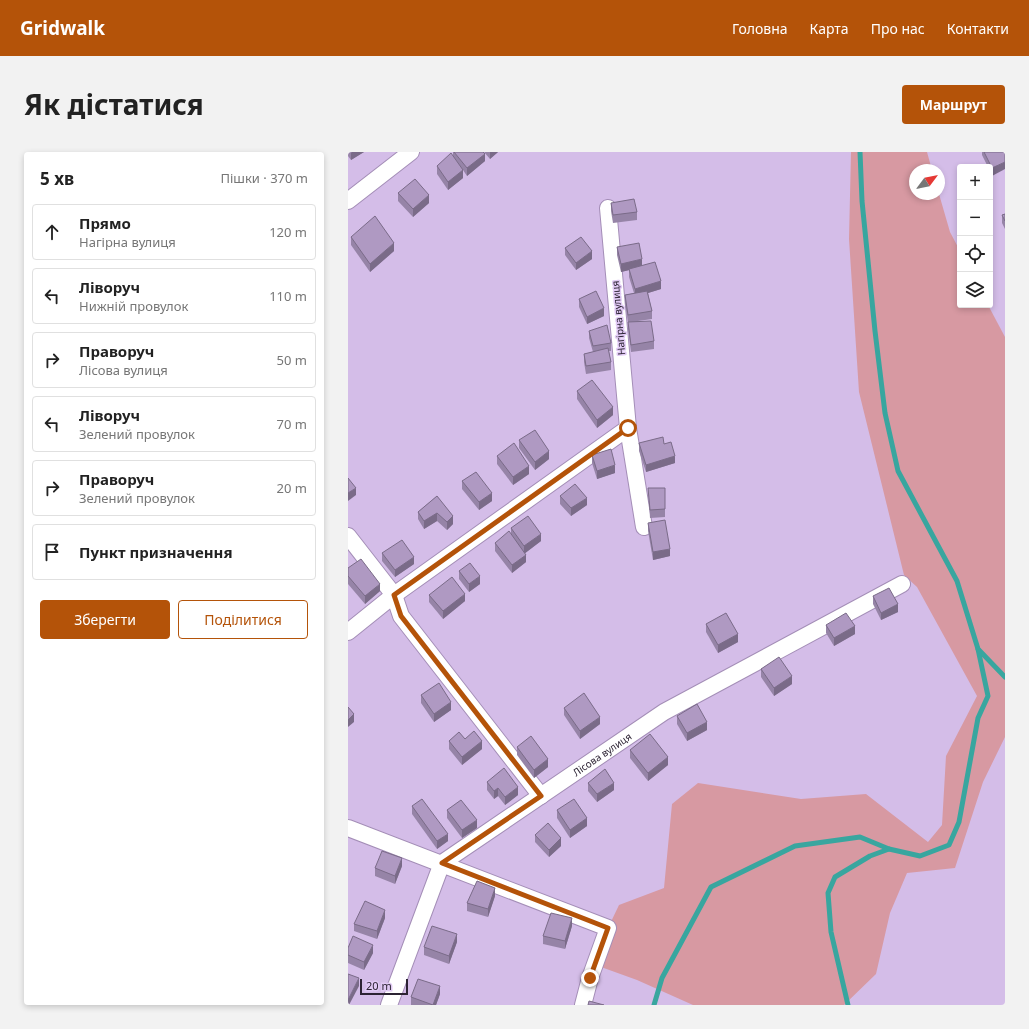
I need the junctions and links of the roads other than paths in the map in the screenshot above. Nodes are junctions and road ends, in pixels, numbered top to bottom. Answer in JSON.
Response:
{"nodes":[{"id":1,"x":411,"y":152,"type":"edge"},
{"id":2,"x":348,"y":201,"type":"edge"},
{"id":3,"x":608,"y":208,"type":"dead end"},
{"id":4,"x":628,"y":428,"type":"junction"},
{"id":5,"x":644,"y":527,"type":"dead end"},
{"id":6,"x":348,"y":536,"type":"edge"},
{"id":7,"x":902,"y":584,"type":"dead end"},
{"id":8,"x":394,"y":595,"type":"junction"},
{"id":9,"x":348,"y":632,"type":"edge"},
{"id":10,"x":541,"y":796,"type":"junction"},
{"id":11,"x":348,"y":828,"type":"edge"},
{"id":12,"x":442,"y":863,"type":"junction"},
{"id":13,"x":389,"y":1005,"type":"edge"},
{"id":14,"x":584,"y":1005,"type":"edge"}],
"edges":[{"from":1,"to":2,"type":"street"},
{"from":3,"to":4,"type":"street","name":"Нагірна вулиця"},
{"from":4,"to":5,"type":"street","name":"Нагірна вулиця"},
{"from":4,"to":8,"type":"street"},
{"from":6,"to":8,"type":"street"},
{"from":7,"to":10,"type":"street","name":"Лісова вулиця"},
{"from":8,"to":9,"type":"street"},
{"from":8,"to":10,"type":"street"},
{"from":10,"to":12,"type":"street","name":"Лісова вулиця"},
{"from":11,"to":12,"type":"street"},
{"from":12,"to":13,"type":"street"},
{"from":12,"to":14,"type":"street"}]}
